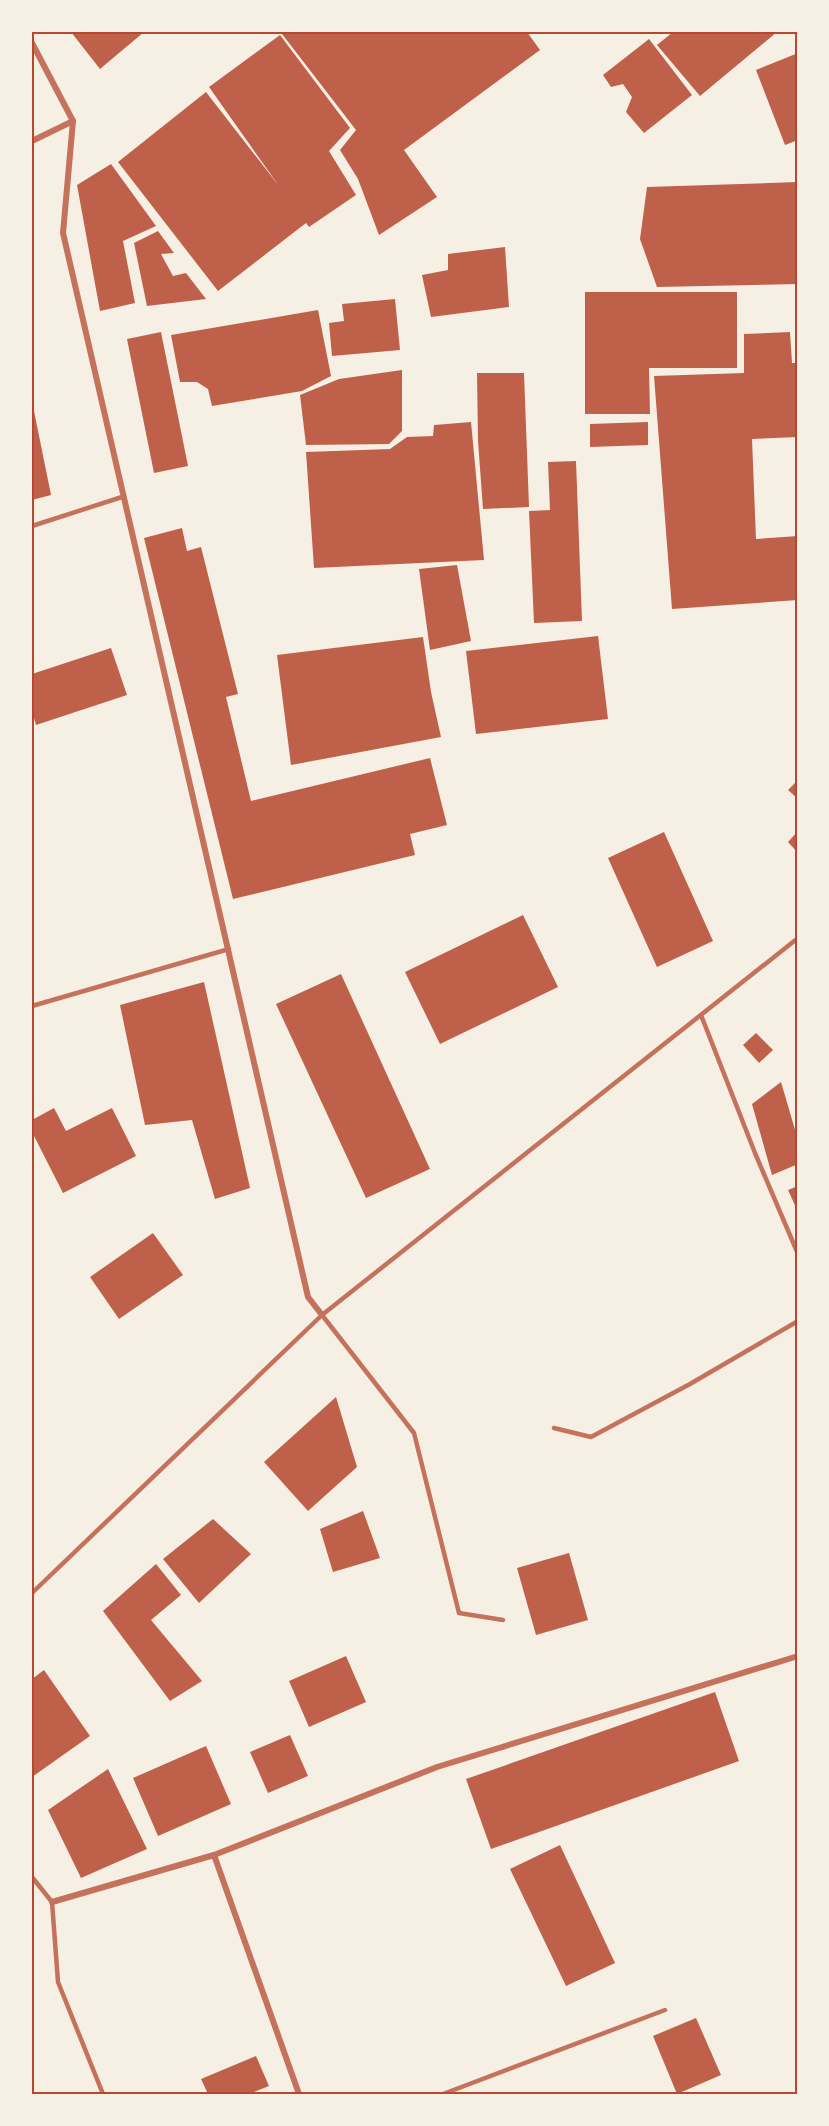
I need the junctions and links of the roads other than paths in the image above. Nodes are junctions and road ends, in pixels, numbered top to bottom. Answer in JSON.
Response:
{"nodes":[{"id":1,"x":32,"y":43,"type":"edge"},
{"id":2,"x":73,"y":121,"type":"junction"},
{"id":3,"x":32,"y":141,"type":"edge"},
{"id":4,"x":122,"y":497,"type":"junction"},
{"id":5,"x":32,"y":526,"type":"edge"},
{"id":6,"x":798,"y":938,"type":"edge"},
{"id":7,"x":229,"y":949,"type":"junction"},
{"id":8,"x":32,"y":1006,"type":"edge"},
{"id":9,"x":701,"y":1014,"type":"junction"},
{"id":10,"x":798,"y":1254,"type":"edge"},
{"id":11,"x":322,"y":1315,"type":"junction"},
{"id":12,"x":798,"y":1321,"type":"edge"},
{"id":13,"x":554,"y":1428,"type":"dead end"},
{"id":14,"x":32,"y":1593,"type":"edge"},
{"id":15,"x":503,"y":1620,"type":"dead end"},
{"id":16,"x":798,"y":1656,"type":"edge"},
{"id":17,"x":214,"y":1855,"type":"junction"},
{"id":18,"x":32,"y":1877,"type":"edge"},
{"id":19,"x":52,"y":1902,"type":"junction"},
{"id":20,"x":665,"y":2010,"type":"dead end"},
{"id":21,"x":103,"y":2094,"type":"edge"},
{"id":22,"x":299,"y":2094,"type":"edge"},
{"id":23,"x":443,"y":2094,"type":"edge"}],
"edges":[{"from":1,"to":2,"type":"street"},
{"from":2,"to":3,"type":"street"},
{"from":2,"to":4,"type":"street"},
{"from":4,"to":5,"type":"lane"},
{"from":4,"to":7,"type":"street"},
{"from":6,"to":9,"type":"lane"},
{"from":7,"to":8,"type":"lane"},
{"from":7,"to":11,"type":"street"},
{"from":9,"to":10,"type":"lane"},
{"from":9,"to":11,"type":"lane"},
{"from":11,"to":14,"type":"lane"},
{"from":11,"to":15,"type":"lane"},
{"from":12,"to":13,"type":"lane"},
{"from":16,"to":17,"type":"street"},
{"from":17,"to":19,"type":"street"},
{"from":17,"to":22,"type":"street"},
{"from":18,"to":19,"type":"lane"},
{"from":19,"to":21,"type":"lane"},
{"from":20,"to":23,"type":"lane"}]}
